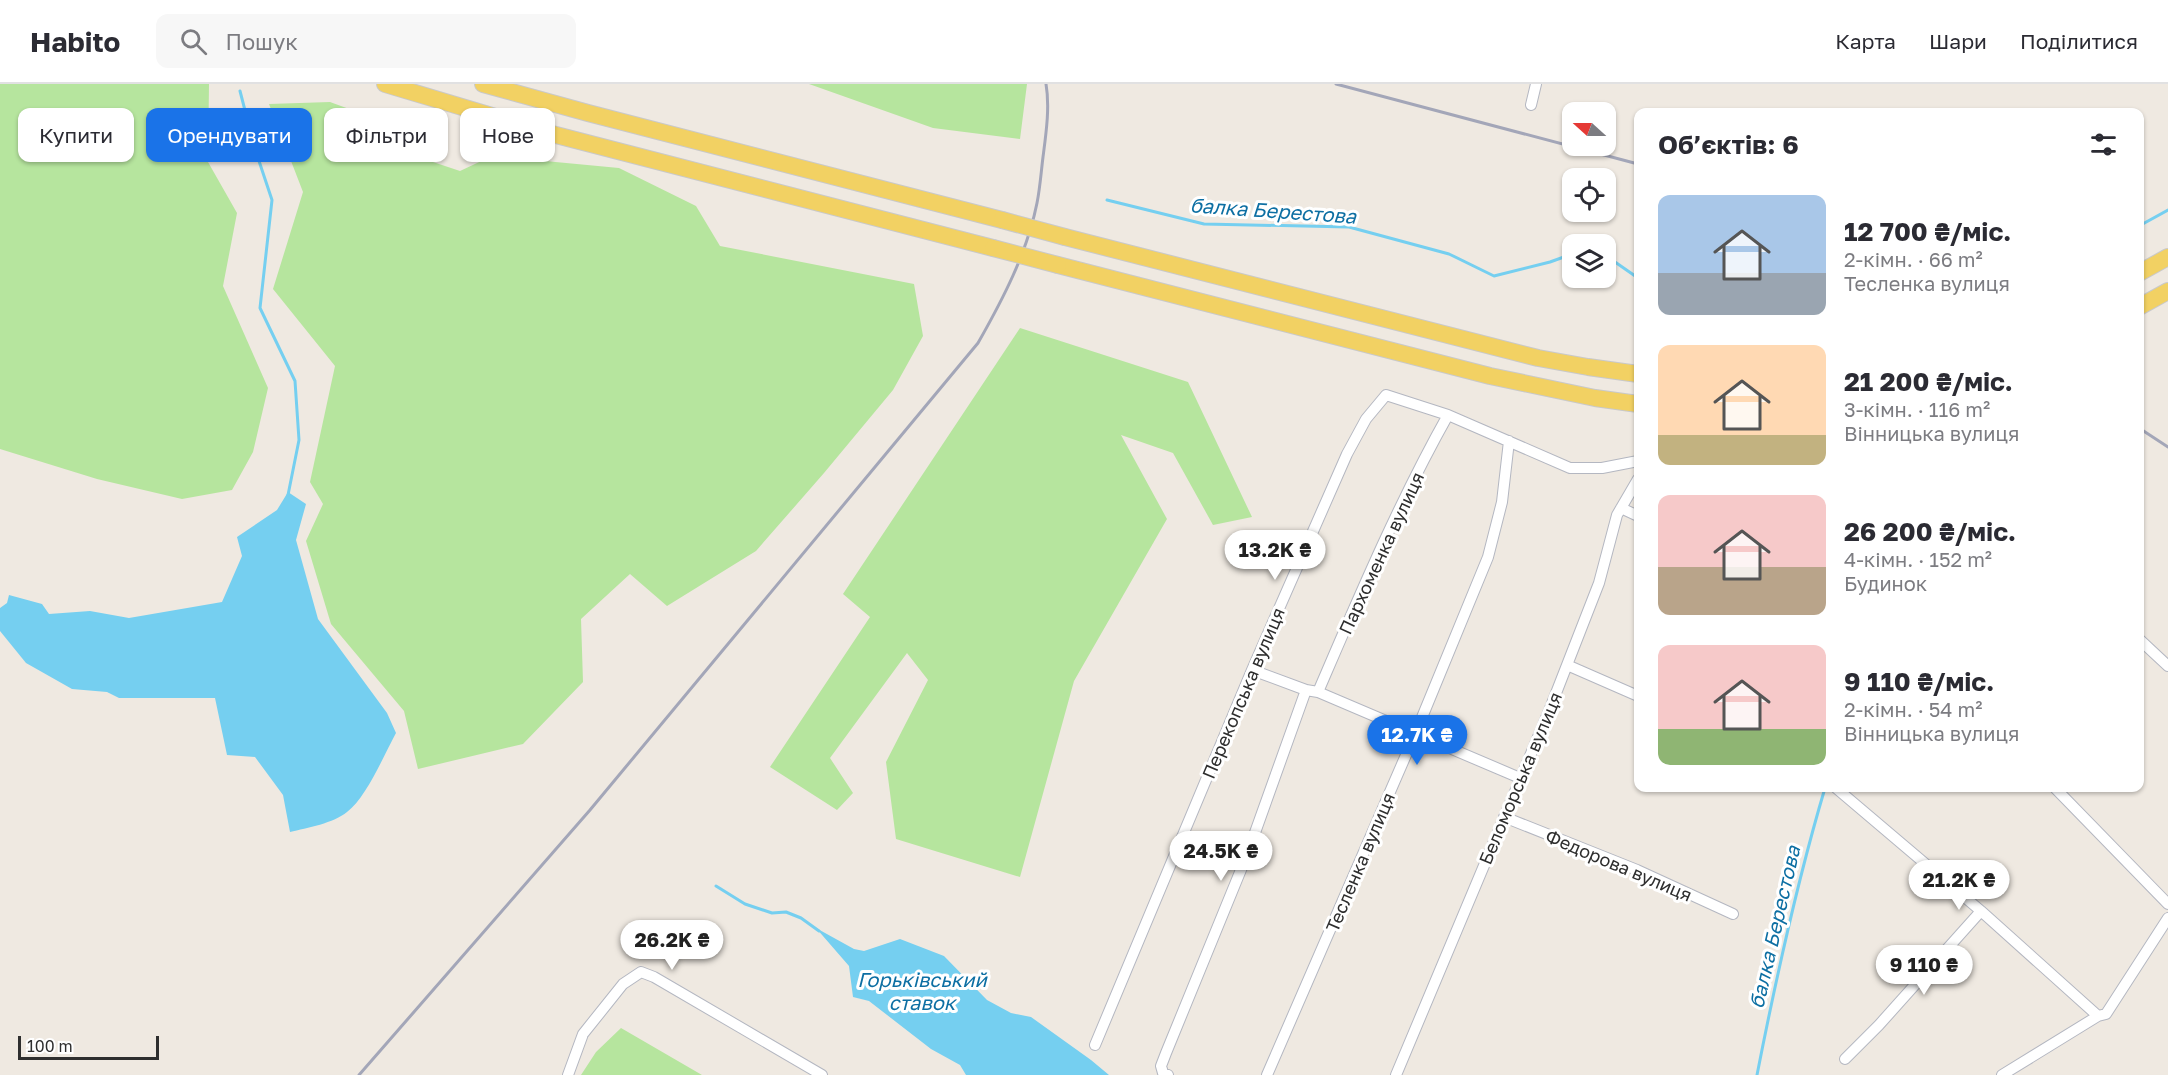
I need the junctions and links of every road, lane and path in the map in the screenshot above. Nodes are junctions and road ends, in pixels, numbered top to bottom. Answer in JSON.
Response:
{"nodes":[{"id":1,"x":385,"y":84,"type":"edge"},
{"id":2,"x":483,"y":84,"type":"edge"},
{"id":3,"x":1536,"y":84,"type":"edge"},
{"id":4,"x":1531,"y":105,"type":"dead end"},
{"id":5,"x":2168,"y":257,"type":"edge"},
{"id":6,"x":2144,"y":270,"type":"edge"},
{"id":7,"x":2168,"y":291,"type":"edge"},
{"id":8,"x":2144,"y":304,"type":"edge"},
{"id":9,"x":1634,"y":373,"type":"edge"},
{"id":10,"x":1634,"y":403,"type":"edge"},
{"id":11,"x":1448,"y":415,"type":"junction"},
{"id":12,"x":1509,"y":441,"type":"junction"},
{"id":13,"x":1634,"y":463,"type":"edge"},
{"id":14,"x":1634,"y":486,"type":"edge"},
{"id":15,"x":1621,"y":508,"type":"junction"},
{"id":16,"x":1634,"y":514,"type":"edge"},
{"id":17,"x":2144,"y":644,"type":"edge"},
{"id":18,"x":1567,"y":665,"type":"junction"},
{"id":19,"x":2168,"y":666,"type":"edge"},
{"id":20,"x":1252,"y":670,"type":"junction"},
{"id":21,"x":1306,"y":690,"type":"junction"},
{"id":22,"x":1318,"y":692,"type":"junction"},
{"id":23,"x":1634,"y":694,"type":"edge"},
{"id":24,"x":1416,"y":732,"type":"junction"},
{"id":25,"x":1520,"y":778,"type":"junction"},
{"id":26,"x":1841,"y":792,"type":"edge"},
{"id":27,"x":2059,"y":792,"type":"edge"},
{"id":28,"x":1504,"y":817,"type":"junction"},
{"id":29,"x":2168,"y":903,"type":"edge"},
{"id":30,"x":1981,"y":912,"type":"junction"},
{"id":31,"x":1733,"y":914,"type":"dead end"},
{"id":32,"x":2168,"y":918,"type":"edge"},
{"id":33,"x":2098,"y":1016,"type":"junction"},
{"id":34,"x":1095,"y":1044,"type":"dead end"},
{"id":35,"x":1845,"y":1059,"type":"dead end"},
{"id":36,"x":1166,"y":1074,"type":"edge"},
{"id":37,"x":568,"y":1075,"type":"edge"},
{"id":38,"x":822,"y":1075,"type":"edge"},
{"id":39,"x":1267,"y":1075,"type":"edge"},
{"id":40,"x":1396,"y":1075,"type":"edge"},
{"id":41,"x":2002,"y":1075,"type":"edge"}],
"edges":[{"from":1,"to":10,"type":"main road","bridge":true},
{"from":2,"to":9,"type":"main road","bridge":true},
{"from":3,"to":4,"type":"street"},
{"from":5,"to":6,"type":"main road"},
{"from":7,"to":8,"type":"main road"},
{"from":11,"to":12,"type":"street","name":"Перекопська вулиця"},
{"from":11,"to":20,"type":"street","name":"Перекопська вулиця"},
{"from":11,"to":22,"type":"street","name":"Пархоменка вулиця"},
{"from":12,"to":13,"type":"street","name":"Перекопська вулиця"},
{"from":12,"to":24,"type":"street","name":"Тесленка вулиця"},
{"from":14,"to":15,"type":"street","name":"Беломорська вулиця"},
{"from":15,"to":16,"type":"street"},
{"from":15,"to":18,"type":"street","name":"Беломорська вулиця"},
{"from":17,"to":19,"type":"street"},
{"from":18,"to":23,"type":"street"},
{"from":18,"to":25,"type":"street","name":"Беломорська вулиця"},
{"from":20,"to":21,"type":"street"},
{"from":20,"to":34,"type":"street","name":"Перекопська вулиця"},
{"from":21,"to":22,"type":"street"},
{"from":21,"to":36,"type":"street"},
{"from":22,"to":24,"type":"street"},
{"from":24,"to":25,"type":"street"},
{"from":24,"to":39,"type":"street","name":"Тесленка вулиця"},
{"from":25,"to":28,"type":"street","name":"Беломорська вулиця"},
{"from":26,"to":30,"type":"street"},
{"from":27,"to":29,"type":"street"},
{"from":28,"to":31,"type":"street","name":"Федорова вулиця"},
{"from":28,"to":40,"type":"street","name":"Беломорська вулиця"},
{"from":30,"to":33,"type":"street"},
{"from":30,"to":35,"type":"street"},
{"from":32,"to":33,"type":"street"},
{"from":33,"to":41,"type":"street"},
{"from":37,"to":38,"type":"street"}]}
